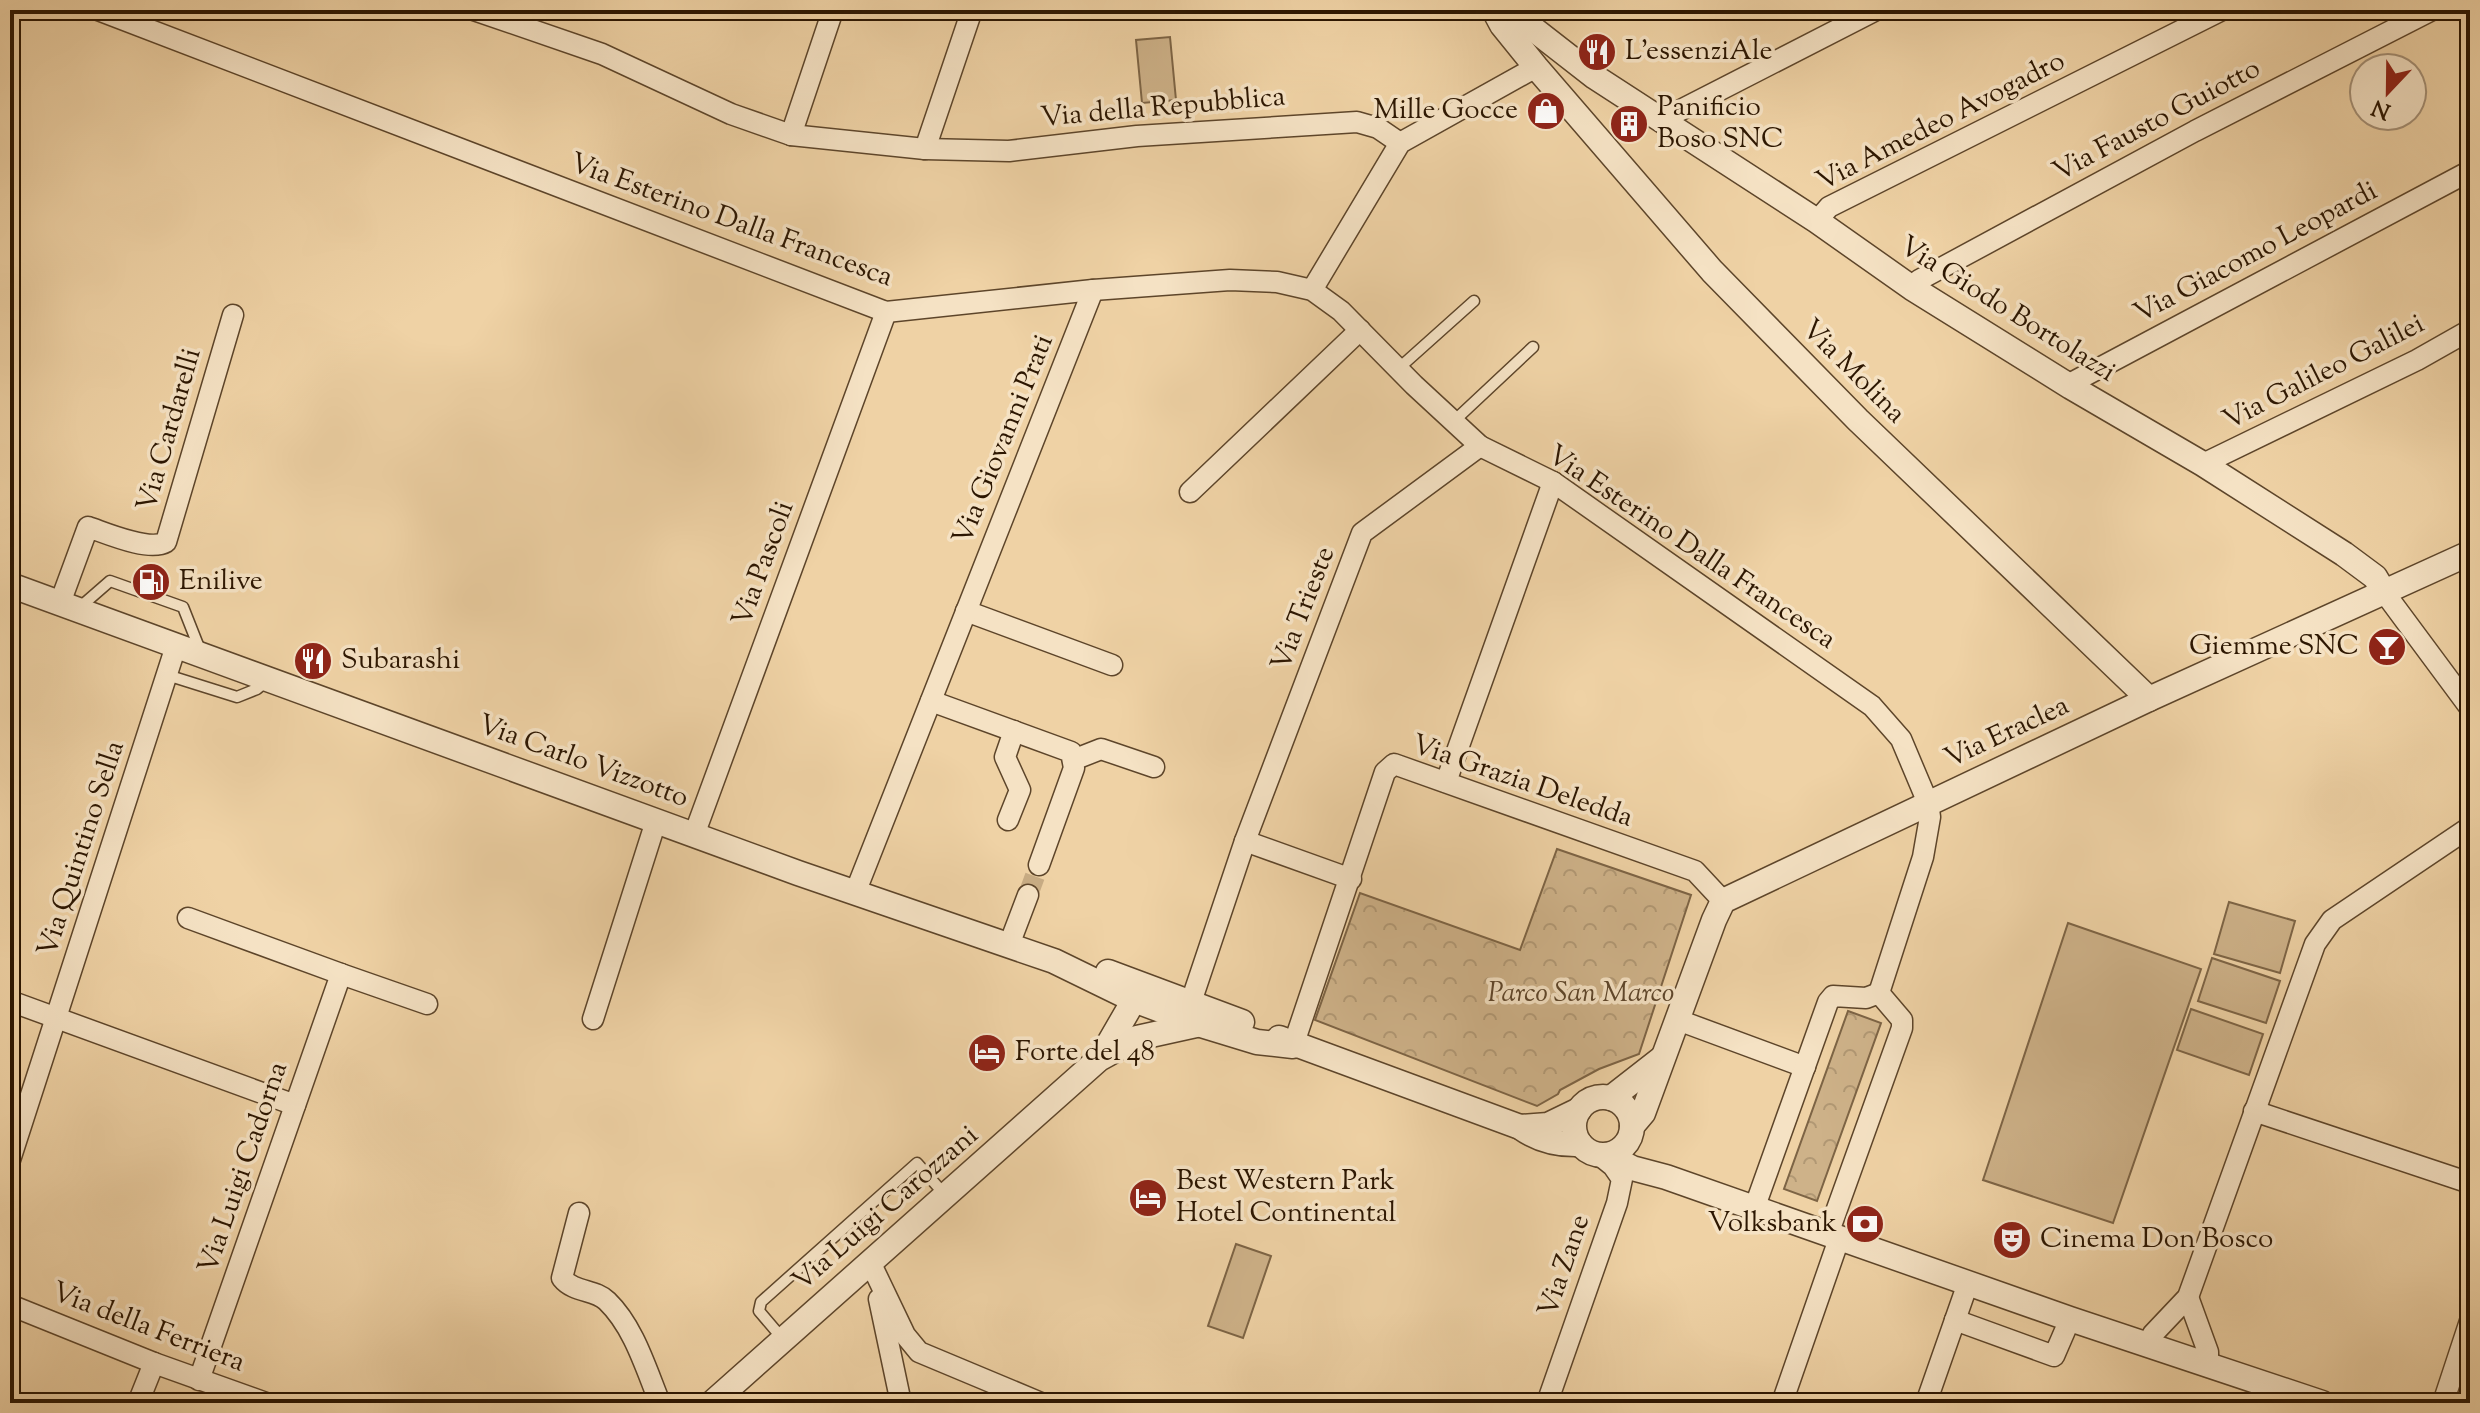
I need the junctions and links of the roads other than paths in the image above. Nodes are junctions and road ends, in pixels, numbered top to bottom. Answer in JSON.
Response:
{"nodes":[{"id":1,"x":98,"y":10,"type":"edge"},
{"id":2,"x":474,"y":10,"type":"edge"},
{"id":3,"x":833,"y":10,"type":"edge"},
{"id":4,"x":972,"y":10,"type":"edge"},
{"id":5,"x":1494,"y":10,"type":"edge"},
{"id":6,"x":1509,"y":10,"type":"edge"},
{"id":7,"x":1876,"y":10,"type":"edge"},
{"id":8,"x":2222,"y":10,"type":"edge"},
{"id":9,"x":2432,"y":10,"type":"edge"},
{"id":10,"x":514,"y":16,"type":"edge"},
{"id":11,"x":1536,"y":67,"type":"junction"},
{"id":12,"x":1595,"y":77,"type":"junction"},
{"id":13,"x":1664,"y":121,"type":"junction"},
{"id":14,"x":791,"y":135,"type":"junction"},
{"id":15,"x":1400,"y":143,"type":"junction"},
{"id":16,"x":925,"y":149,"type":"junction"},
{"id":17,"x":2470,"y":171,"type":"edge"},
{"id":18,"x":1817,"y":221,"type":"junction"},
{"id":19,"x":1912,"y":288,"type":"junction"},
{"id":20,"x":1093,"y":290,"type":"junction"},
{"id":21,"x":1312,"y":290,"type":"junction"},
{"id":22,"x":1474,"y":301,"type":"dead end"},
{"id":23,"x":886,"y":312,"type":"junction"},
{"id":24,"x":233,"y":315,"type":"dead end"},
{"id":25,"x":1360,"y":330,"type":"junction"},
{"id":26,"x":2470,"y":330,"type":"edge"},
{"id":27,"x":1533,"y":347,"type":"dead end"},
{"id":28,"x":1398,"y":369,"type":"junction"},
{"id":29,"x":2071,"y":387,"type":"junction"},
{"id":30,"x":1453,"y":422,"type":"junction"},
{"id":31,"x":1480,"y":446,"type":"junction"},
{"id":32,"x":2203,"y":464,"type":"junction"},
{"id":33,"x":1553,"y":482,"type":"junction"},
{"id":34,"x":1190,"y":492,"type":"dead end"},
{"id":35,"x":2470,"y":553,"type":"edge"},
{"id":36,"x":10,"y":585,"type":"edge"},
{"id":37,"x":2384,"y":592,"type":"junction"},
{"id":38,"x":69,"y":606,"type":"junction"},
{"id":39,"x":966,"y":611,"type":"junction"},
{"id":40,"x":176,"y":646,"type":"junction"},
{"id":41,"x":201,"y":655,"type":"junction"},
{"id":42,"x":1112,"y":665,"type":"dead end"},
{"id":43,"x":167,"y":675,"type":"junction"},
{"id":44,"x":270,"y":679,"type":"junction"},
{"id":45,"x":2149,"y":699,"type":"junction"},
{"id":46,"x":931,"y":701,"type":"junction"},
{"id":47,"x":2470,"y":708,"type":"edge"},
{"id":48,"x":1014,"y":731,"type":"junction"},
{"id":49,"x":1073,"y":760,"type":"junction"},
{"id":50,"x":1154,"y":767,"type":"dead end"},
{"id":51,"x":1446,"y":782,"type":"junction"},
{"id":52,"x":1928,"y":803,"type":"junction"},
{"id":53,"x":1008,"y":820,"type":"dead end"},
{"id":54,"x":656,"y":821,"type":"junction"},
{"id":55,"x":2470,"y":827,"type":"edge"},
{"id":56,"x":694,"y":835,"type":"junction"},
{"id":57,"x":1245,"y":841,"type":"junction"},
{"id":58,"x":1039,"y":865,"type":"tunnel mouth"},
{"id":59,"x":1351,"y":879,"type":"junction"},
{"id":60,"x":855,"y":893,"type":"junction"},
{"id":61,"x":1028,"y":895,"type":"tunnel mouth"},
{"id":62,"x":1723,"y":901,"type":"junction"},
{"id":63,"x":188,"y":918,"type":"dead end"},
{"id":64,"x":1009,"y":945,"type":"junction"},
{"id":65,"x":341,"y":974,"type":"junction"},
{"id":66,"x":1879,"y":993,"type":"junction"},
{"id":67,"x":1193,"y":996,"type":"dead end"},
{"id":68,"x":1149,"y":999,"type":"junction"},
{"id":69,"x":10,"y":1001,"type":"edge"},
{"id":70,"x":427,"y":1004,"type":"dead end"},
{"id":71,"x":593,"y":1019,"type":"dead end"},
{"id":72,"x":57,"y":1020,"type":"junction"},
{"id":73,"x":1678,"y":1020,"type":"junction"},
{"id":74,"x":1198,"y":1024,"type":"junction"},
{"id":75,"x":1137,"y":1038,"type":"junction"},
{"id":76,"x":1293,"y":1046,"type":"junction"},
{"id":77,"x":1663,"y":1058,"type":"junction"},
{"id":78,"x":1099,"y":1059,"type":"junction"},
{"id":79,"x":1805,"y":1067,"type":"junction"},
{"id":80,"x":1611,"y":1098,"type":"junction"},
{"id":81,"x":295,"y":1105,"type":"junction"},
{"id":82,"x":1579,"y":1110,"type":"junction"},
{"id":83,"x":2254,"y":1111,"type":"junction"},
{"id":84,"x":1520,"y":1127,"type":"junction"},
{"id":85,"x":1632,"y":1131,"type":"junction"},
{"id":86,"x":1596,"y":1151,"type":"junction"},
{"id":87,"x":10,"y":1160,"type":"edge"},
{"id":88,"x":1666,"y":1177,"type":"junction"},
{"id":89,"x":2470,"y":1183,"type":"edge"},
{"id":90,"x":946,"y":1197,"type":"junction"},
{"id":91,"x":1754,"y":1209,"type":"junction"},
{"id":92,"x":579,"y":1213,"type":"dead end"},
{"id":93,"x":1834,"y":1236,"type":"junction"},
{"id":94,"x":871,"y":1264,"type":"junction"},
{"id":95,"x":1968,"y":1283,"type":"junction"},
{"id":96,"x":2188,"y":1297,"type":"junction"},
{"id":97,"x":10,"y":1305,"type":"edge"},
{"id":98,"x":2070,"y":1319,"type":"junction"},
{"id":99,"x":1955,"y":1320,"type":"junction"},
{"id":100,"x":2470,"y":1321,"type":"edge"},
{"id":101,"x":783,"y":1340,"type":"junction"},
{"id":102,"x":2148,"y":1343,"type":"junction"},
{"id":103,"x":919,"y":1352,"type":"junction"},
{"id":104,"x":154,"y":1363,"type":"junction"},
{"id":105,"x":2208,"y":1364,"type":"junction"},
{"id":106,"x":895,"y":1374,"type":"junction"},
{"id":107,"x":199,"y":1380,"type":"junction"},
{"id":108,"x":138,"y":1403,"type":"edge"},
{"id":109,"x":266,"y":1403,"type":"edge"},
{"id":110,"x":660,"y":1403,"type":"edge"},
{"id":111,"x":712,"y":1403,"type":"edge"},
{"id":112,"x":901,"y":1403,"type":"edge"},
{"id":113,"x":1041,"y":1403,"type":"edge"},
{"id":114,"x":1547,"y":1403,"type":"edge"},
{"id":115,"x":1782,"y":1403,"type":"edge"},
{"id":116,"x":1926,"y":1403,"type":"edge"},
{"id":117,"x":2322,"y":1403,"type":"edge"},
{"id":118,"x":2443,"y":1403,"type":"edge"}],
"edges":[{"from":1,"to":23,"type":"street","name":"Via Esterino Dalla Francesca"},
{"from":2,"to":10,"type":"street","name":"Via della Repubblica"},
{"from":3,"to":14,"type":"street"},
{"from":4,"to":16,"type":"street"},
{"from":5,"to":11,"type":"street"},
{"from":6,"to":12,"type":"street","name":"Via Giodo Bortolazzi"},
{"from":7,"to":13,"type":"street"},
{"from":8,"to":18,"type":"street","name":"Via Amedeo Avogadro"},
{"from":9,"to":19,"type":"street","name":"Via Fausto Guiotto"},
{"from":10,"to":14,"type":"street","name":"Via della Repubblica"},
{"from":11,"to":12,"type":"street","name":"Via Giodo Bortolazzi"},
{"from":11,"to":15,"type":"street"},
{"from":11,"to":45,"type":"street","name":"Via Molina"},
{"from":12,"to":13,"type":"street","name":"Via Giodo Bortolazzi"},
{"from":13,"to":18,"type":"street","name":"Via Giodo Bortolazzi"},
{"from":14,"to":16,"type":"street","name":"Via della Repubblica"},
{"from":15,"to":16,"type":"street","name":"Via della Repubblica"},
{"from":15,"to":21,"type":"street"},
{"from":17,"to":29,"type":"street","name":"Via Giacomo Leopardi"},
{"from":18,"to":19,"type":"street","name":"Via Giodo Bortolazzi"},
{"from":19,"to":29,"type":"street","name":"Via Giodo Bortolazzi"},
{"from":20,"to":21,"type":"street","name":"Via Esterino Dalla Francesca"},
{"from":20,"to":23,"type":"street","name":"Via Esterino Dalla Francesca"},
{"from":20,"to":39,"type":"street","name":"Via Giovanni Prati"},
{"from":21,"to":25,"type":"street","name":"Via Esterino Dalla Francesca"},
{"from":22,"to":28,"type":"lane"},
{"from":23,"to":56,"type":"street","name":"Via Pascoli"},
{"from":24,"to":38,"type":"street","name":"Via Cardarelli"},
{"from":25,"to":28,"type":"street","name":"Via Esterino Dalla Francesca"},
{"from":25,"to":34,"type":"street"},
{"from":26,"to":32,"type":"street","name":"Via Galileo Galilei"},
{"from":27,"to":30,"type":"lane"},
{"from":28,"to":30,"type":"street","name":"Via Esterino Dalla Francesca"},
{"from":29,"to":32,"type":"street","name":"Via Giodo Bortolazzi"},
{"from":30,"to":31,"type":"street","name":"Via Esterino Dalla Francesca"},
{"from":31,"to":33,"type":"street","name":"Via Esterino Dalla Francesca"},
{"from":31,"to":57,"type":"street","name":"Via Trieste"},
{"from":32,"to":37,"type":"street","name":"Via Giodo Bortolazzi"},
{"from":33,"to":51,"type":"street"},
{"from":33,"to":52,"type":"street","name":"Via Esterino Dalla Francesca"},
{"from":35,"to":37,"type":"street","name":"Via Eraclea"},
{"from":36,"to":38,"type":"street","name":"Via Carlo Vizzotto"},
{"from":37,"to":45,"type":"street","name":"Via Eraclea"},
{"from":37,"to":47,"type":"street"},
{"from":38,"to":40,"type":"street","name":"Via Carlo Vizzotto"},
{"from":38,"to":41,"type":"lane"},
{"from":39,"to":42,"type":"street"},
{"from":39,"to":46,"type":"street","name":"Via Giovanni Prati"},
{"from":40,"to":41,"type":"street","name":"Via Carlo Vizzotto"},
{"from":40,"to":43,"type":"street","name":"Via Quintino Sella"},
{"from":41,"to":44,"type":"street","name":"Via Carlo Vizzotto"},
{"from":43,"to":44,"type":"lane"},
{"from":43,"to":72,"type":"street","name":"Via Quintino Sella"},
{"from":44,"to":54,"type":"street","name":"Via Carlo Vizzotto"},
{"from":45,"to":52,"type":"street","name":"Via Eraclea"},
{"from":46,"to":48,"type":"street"},
{"from":46,"to":60,"type":"street","name":"Via Giovanni Prati"},
{"from":48,"to":49,"type":"street"},
{"from":48,"to":53,"type":"street"},
{"from":49,"to":50,"type":"street"},
{"from":49,"to":58,"type":"street"},
{"from":51,"to":59,"type":"street","name":"Via Grazia Deledda"},
{"from":51,"to":62,"type":"street","name":"Via Grazia Deledda"},
{"from":52,"to":62,"type":"street","name":"Via Eraclea"},
{"from":52,"to":66,"type":"street"},
{"from":54,"to":56,"type":"street","name":"Via Carlo Vizzotto"},
{"from":54,"to":71,"type":"street"},
{"from":55,"to":83,"type":"street"},
{"from":56,"to":60,"type":"street","name":"Via Carlo Vizzotto"},
{"from":57,"to":59,"type":"street"},
{"from":57,"to":67,"type":"street","name":"Via Trieste"},
{"from":59,"to":76,"type":"street","name":"Via Grazia Deledda"},
{"from":60,"to":64,"type":"street","name":"Via Carlo Vizzotto"},
{"from":61,"to":64,"type":"street"},
{"from":62,"to":73,"type":"street"},
{"from":63,"to":65,"type":"street"},
{"from":64,"to":68,"type":"street","name":"Via Carlo Vizzotto"},
{"from":65,"to":70,"type":"street"},
{"from":65,"to":81,"type":"street","name":"Via Luigi Cadorna"},
{"from":66,"to":79,"type":"street"},
{"from":66,"to":93,"type":"street"},
{"from":68,"to":74,"type":"street"},
{"from":68,"to":75,"type":"street","name":"Via Luigi Carozzani"},
{"from":68,"to":76,"type":"street"},
{"from":68,"to":78,"type":"street","name":"Via Luigi Carozzani"},
{"from":69,"to":72,"type":"street"},
{"from":72,"to":81,"type":"street"},
{"from":72,"to":87,"type":"street","name":"Via Quintino Sella"},
{"from":73,"to":77,"type":"street"},
{"from":73,"to":79,"type":"street"},
{"from":74,"to":75,"type":"street","name":"Via Luigi Carozzani"},
{"from":74,"to":76,"type":"street"},
{"from":75,"to":78,"type":"street","name":"Via Luigi Carozzani"},
{"from":76,"to":84,"type":"street"},
{"from":77,"to":80,"type":"street"},
{"from":77,"to":85,"type":"street"},
{"from":78,"to":90,"type":"street","name":"Via Luigi Carozzani"},
{"from":79,"to":91,"type":"street"},
{"from":80,"to":82,"type":"street"},
{"from":80,"to":85,"type":"street"},
{"from":81,"to":107,"type":"street","name":"Via Luigi Cadorna"},
{"from":82,"to":84,"type":"street"},
{"from":82,"to":86,"type":"street"},
{"from":83,"to":89,"type":"street"},
{"from":83,"to":96,"type":"street"},
{"from":84,"to":86,"type":"street"},
{"from":85,"to":86,"type":"street"},
{"from":85,"to":88,"type":"street"},
{"from":86,"to":88,"type":"street"},
{"from":86,"to":114,"type":"street","name":"Via Zane"},
{"from":88,"to":91,"type":"street"},
{"from":90,"to":94,"type":"street","name":"Via Luigi Carozzani"},
{"from":90,"to":101,"type":"lane"},
{"from":91,"to":93,"type":"street"},
{"from":92,"to":110,"type":"street"},
{"from":93,"to":95,"type":"street"},
{"from":93,"to":115,"type":"street"},
{"from":94,"to":101,"type":"street","name":"Via Luigi Carozzani"},
{"from":94,"to":103,"type":"street"},
{"from":94,"to":106,"type":"street"},
{"from":95,"to":98,"type":"street"},
{"from":95,"to":99,"type":"street"},
{"from":96,"to":102,"type":"street"},
{"from":96,"to":105,"type":"street"},
{"from":97,"to":104,"type":"street","name":"Via della Ferriera"},
{"from":98,"to":99,"type":"street"},
{"from":98,"to":102,"type":"street"},
{"from":99,"to":116,"type":"street"},
{"from":100,"to":118,"type":"street"},
{"from":101,"to":111,"type":"street","name":"Via Luigi Carozzani"},
{"from":102,"to":105,"type":"street"},
{"from":103,"to":106,"type":"street"},
{"from":103,"to":113,"type":"street"},
{"from":104,"to":107,"type":"street","name":"Via della Ferriera"},
{"from":104,"to":108,"type":"street"},
{"from":105,"to":117,"type":"street"},
{"from":106,"to":112,"type":"street"},
{"from":107,"to":109,"type":"street","name":"Via della Ferriera"}]}
